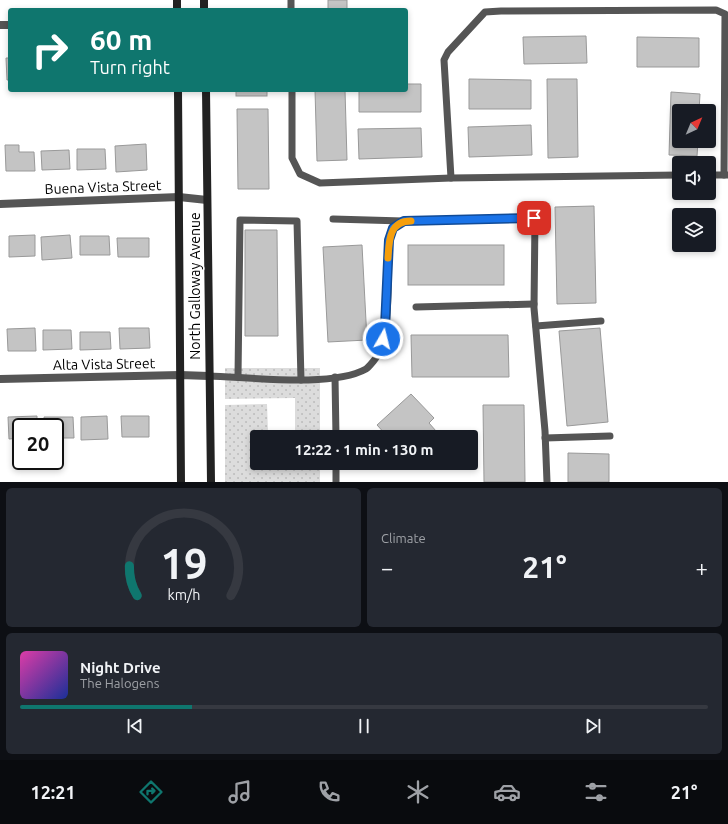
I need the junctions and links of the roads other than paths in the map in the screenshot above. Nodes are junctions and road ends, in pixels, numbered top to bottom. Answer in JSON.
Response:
{"nodes":[{"id":1,"x":178,"y":92,"type":"edge"},
{"id":2,"x":206,"y":92,"type":"edge"},
{"id":3,"x":292,"y":92,"type":"edge"},
{"id":4,"x":672,"y":175,"type":"edge"},
{"id":5,"x":726,"y":175,"type":"edge"},
{"id":6,"x":451,"y":178,"type":"junction"},
{"id":7,"x":179,"y":198,"type":"junction"},
{"id":8,"x":207,"y":200,"type":"junction"},
{"id":9,"x":0,"y":204,"type":"edge"},
{"id":10,"x":333,"y":219,"type":"dead end"},
{"id":11,"x":404,"y":221,"type":"junction"},
{"id":12,"x":534,"y":304,"type":"junction"},
{"id":13,"x":416,"y":307,"type":"dead end"},
{"id":14,"x":601,"y":321,"type":"dead end"},
{"id":15,"x":536,"y":326,"type":"junction"},
{"id":16,"x":180,"y":375,"type":"junction"},
{"id":17,"x":209,"y":376,"type":"junction"},
{"id":18,"x":238,"y":377,"type":"junction"},
{"id":19,"x":335,"y":377,"type":"junction"},
{"id":20,"x":0,"y":379,"type":"edge"},
{"id":21,"x":301,"y":380,"type":"junction"},
{"id":22,"x":336,"y":430,"type":"edge"},
{"id":23,"x":610,"y":436,"type":"dead end"},
{"id":24,"x":545,"y":438,"type":"junction"},
{"id":25,"x":336,"y":470,"type":"edge"},
{"id":26,"x":181,"y":482,"type":"edge"},
{"id":27,"x":211,"y":482,"type":"edge"},
{"id":28,"x":336,"y":482,"type":"edge"},
{"id":29,"x":547,"y":482,"type":"edge"}],
"edges":[{"from":1,"to":7,"type":"main road","name":"North Galloway Avenue"},
{"from":2,"to":8,"type":"main road","name":"North Galloway Avenue"},
{"from":3,"to":6,"type":"lane"},
{"from":4,"to":6,"type":"lane"},
{"from":5,"to":6,"type":"lane"},
{"from":7,"to":8,"type":"street","name":"Buena Vista Street"},
{"from":7,"to":9,"type":"street","name":"Buena Vista Street"},
{"from":7,"to":16,"type":"main road","name":"North Galloway Avenue"},
{"from":8,"to":17,"type":"main road","name":"North Galloway Avenue"},
{"from":10,"to":11,"type":"lane"},
{"from":11,"to":12,"type":"lane"},
{"from":11,"to":19,"type":"lane"},
{"from":12,"to":13,"type":"lane"},
{"from":12,"to":15,"type":"lane"},
{"from":14,"to":15,"type":"lane"},
{"from":15,"to":24,"type":"lane"},
{"from":16,"to":17,"type":"street","name":"Alta Vista Street"},
{"from":16,"to":20,"type":"street","name":"Alta Vista Street"},
{"from":16,"to":26,"type":"main road","name":"North Galloway Avenue"},
{"from":17,"to":18,"type":"lane"},
{"from":17,"to":27,"type":"main road","name":"North Galloway Avenue"},
{"from":18,"to":21,"type":"lane"},
{"from":18,"to":21,"type":"lane"},
{"from":19,"to":21,"type":"lane"},
{"from":19,"to":22,"type":"lane"},
{"from":23,"to":24,"type":"lane"},
{"from":24,"to":29,"type":"lane"},
{"from":25,"to":28,"type":"lane"}]}
